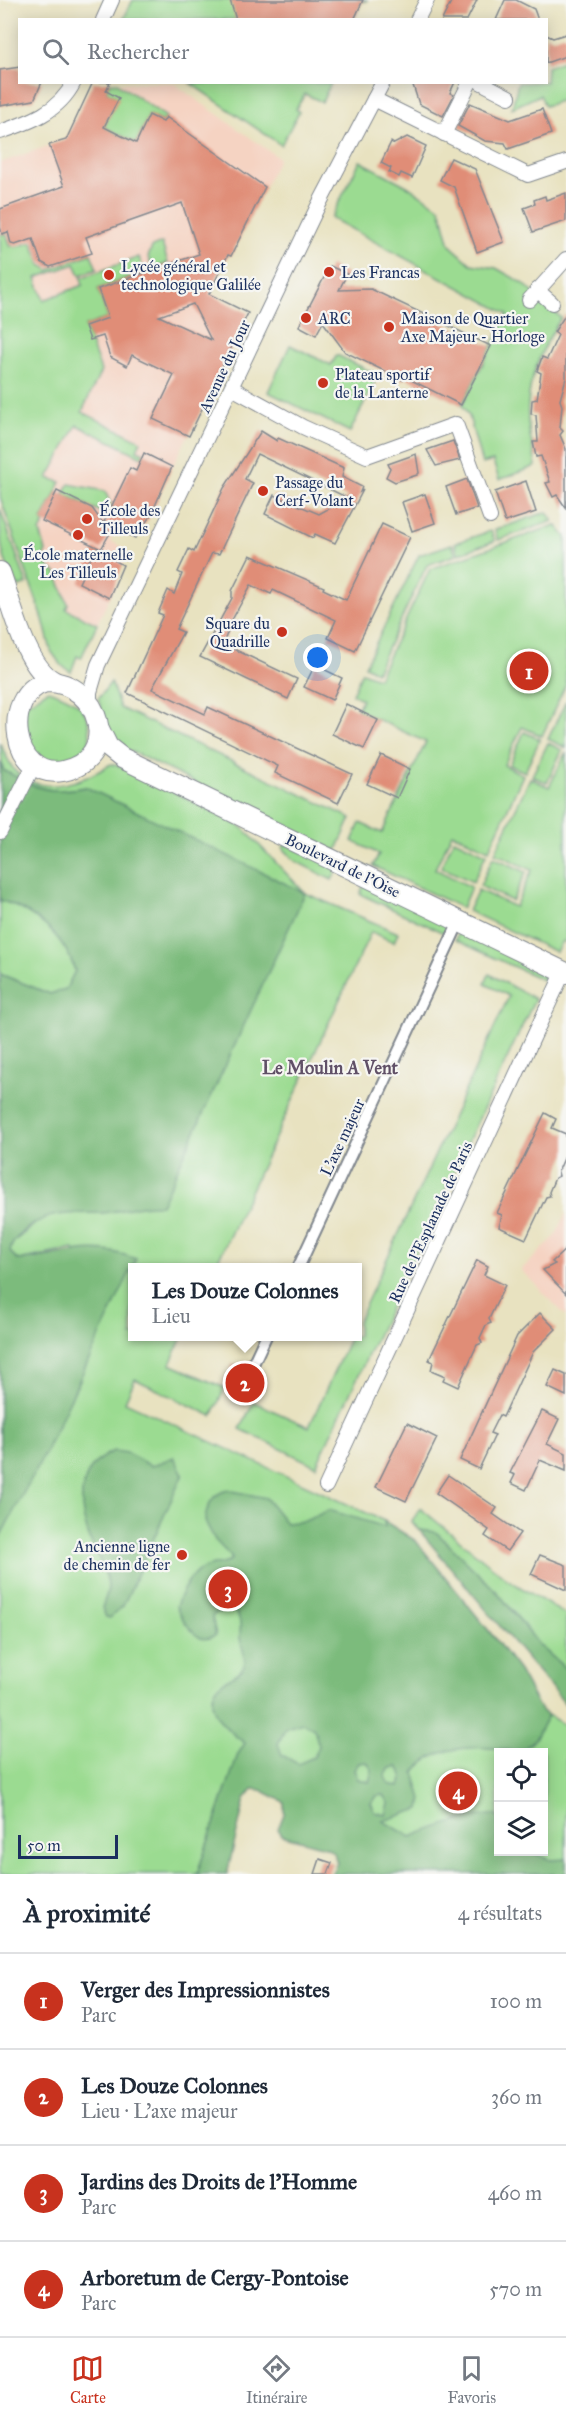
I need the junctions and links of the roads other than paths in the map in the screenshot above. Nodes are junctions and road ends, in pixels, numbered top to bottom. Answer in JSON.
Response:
{"nodes":[{"id":1,"x":112,"y":0,"type":"edge"},
{"id":2,"x":427,"y":0,"type":"edge"},
{"id":3,"x":104,"y":18,"type":"edge"},
{"id":4,"x":418,"y":18,"type":"edge"},
{"id":5,"x":72,"y":84,"type":"edge"},
{"id":6,"x":382,"y":84,"type":"edge"},
{"id":7,"x":469,"y":84,"type":"edge"},
{"id":8,"x":484,"y":84,"type":"edge"},
{"id":9,"x":509,"y":97,"type":"dead end"},
{"id":10,"x":374,"y":99,"type":"junction"},
{"id":11,"x":0,"y":132,"type":"edge"},
{"id":12,"x":444,"y":134,"type":"junction"},
{"id":13,"x":566,"y":162,"type":"edge"},
{"id":14,"x":566,"y":259,"type":"edge"},
{"id":15,"x":552,"y":303,"type":"dead end"},
{"id":16,"x":232,"y":387,"type":"junction"},
{"id":17,"x":490,"y":517,"type":"dead end"},
{"id":18,"x":0,"y":572,"type":"edge"},
{"id":19,"x":29,"y":651,"type":"junction"},
{"id":20,"x":98,"y":665,"type":"junction"},
{"id":21,"x":62,"y":684,"type":"junction"},
{"id":22,"x":23,"y":694,"type":"junction"},
{"id":23,"x":90,"y":705,"type":"junction"},
{"id":24,"x":98,"y":727,"type":"junction"},
{"id":25,"x":119,"y":757,"type":"junction"},
{"id":26,"x":85,"y":761,"type":"junction"},
{"id":27,"x":34,"y":765,"type":"junction"},
{"id":28,"x":0,"y":832,"type":"edge"},
{"id":29,"x":459,"y":922,"type":"junction"},
{"id":30,"x":565,"y":972,"type":"edge"},
{"id":31,"x":300,"y":1263,"type":"edge"},
{"id":32,"x":264,"y":1341,"type":"edge"},
{"id":33,"x":239,"y":1394,"type":"dead end"},
{"id":34,"x":326,"y":1486,"type":"dead end"}],
"edges":[{"from":1,"to":3,"type":"street"},
{"from":2,"to":4,"type":"street"},
{"from":5,"to":11,"type":"street"},
{"from":6,"to":10,"type":"street","name":"Avenue du Jour"},
{"from":7,"to":12,"type":"street"},
{"from":8,"to":9,"type":"street"},
{"from":10,"to":12,"type":"street"},
{"from":10,"to":16,"type":"street","name":"Avenue du Jour"},
{"from":12,"to":13,"type":"street"},
{"from":14,"to":15,"type":"street"},
{"from":16,"to":17,"type":"street"},
{"from":16,"to":20,"type":"street","name":"Avenue du Jour"},
{"from":18,"to":19,"type":"main road"},
{"from":19,"to":21,"type":"main road"},
{"from":19,"to":22,"type":"main road"},
{"from":20,"to":21,"type":"street","name":"Avenue du Jour"},
{"from":20,"to":23,"type":"street","name":"Avenue du Jour"},
{"from":21,"to":22,"type":"main road"},
{"from":21,"to":23,"type":"main road"},
{"from":22,"to":27,"type":"main road"},
{"from":23,"to":24,"type":"main road"},
{"from":24,"to":25,"type":"main road","name":"Boulevard de l'Oise"},
{"from":24,"to":26,"type":"main road"},
{"from":25,"to":26,"type":"main road"},
{"from":25,"to":29,"type":"main road","name":"Boulevard de l'Oise"},
{"from":26,"to":27,"type":"main road"},
{"from":27,"to":28,"type":"street"},
{"from":29,"to":30,"type":"main road","name":"Boulevard de l'Oise"},
{"from":29,"to":31,"type":"street","name":"L'axe majeur"},
{"from":30,"to":34,"type":"street","name":"Rue de l'Esplanade de Paris"},
{"from":32,"to":33,"type":"street"}]}
